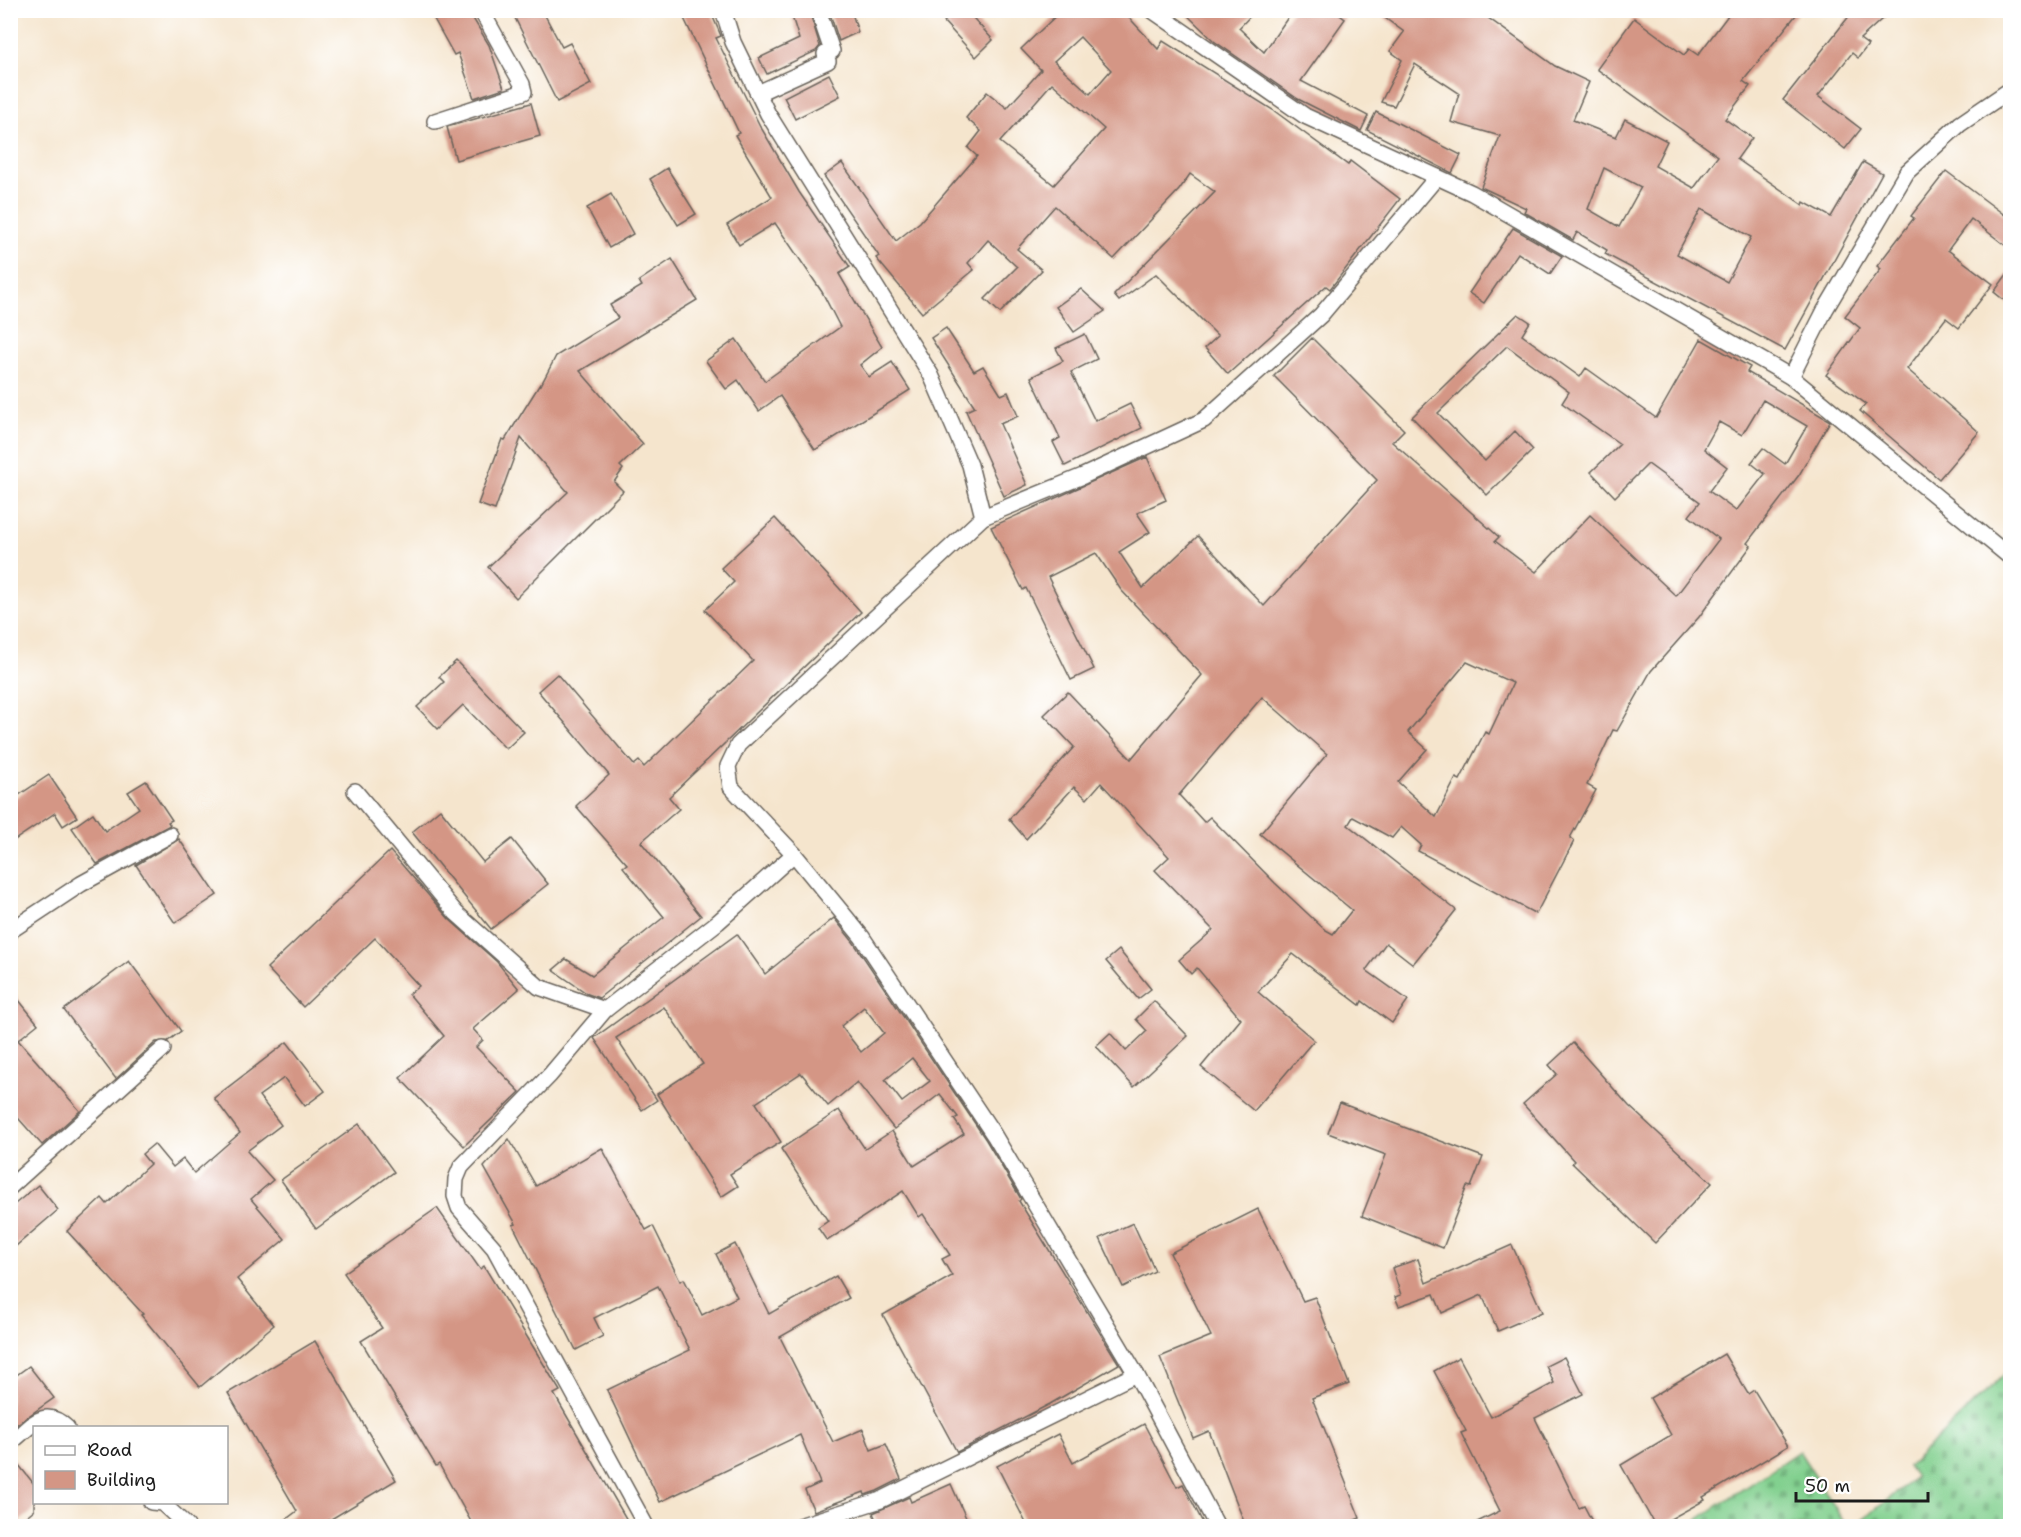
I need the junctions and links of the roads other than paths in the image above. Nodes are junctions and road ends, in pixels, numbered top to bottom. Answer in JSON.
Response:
{"nodes":[{"id":1,"x":481,"y":10,"type":"edge"},
{"id":2,"x":723,"y":10,"type":"edge"},
{"id":3,"x":818,"y":10,"type":"edge"},
{"id":4,"x":1152,"y":10,"type":"edge"},
{"id":5,"x":2010,"y":90,"type":"edge"},
{"id":6,"x":758,"y":93,"type":"junction"},
{"id":7,"x":435,"y":121,"type":"dead end"},
{"id":8,"x":1437,"y":177,"type":"junction"},
{"id":9,"x":1791,"y":377,"type":"junction"},
{"id":10,"x":983,"y":517,"type":"junction"},
{"id":11,"x":2010,"y":557,"type":"edge"},
{"id":12,"x":356,"y":791,"type":"dead end"},
{"id":13,"x":170,"y":835,"type":"dead end"},
{"id":14,"x":794,"y":854,"type":"junction"},
{"id":15,"x":10,"y":931,"type":"edge"},
{"id":16,"x":605,"y":1010,"type":"junction"},
{"id":17,"x":163,"y":1049,"type":"dead end"},
{"id":18,"x":10,"y":1187,"type":"edge"},
{"id":19,"x":1136,"y":1374,"type":"junction"},
{"id":20,"x":64,"y":1426,"type":"edge"},
{"id":21,"x":10,"y":1443,"type":"edge"},
{"id":22,"x":163,"y":1504,"type":"edge"},
{"id":23,"x":187,"y":1527,"type":"edge"},
{"id":24,"x":646,"y":1527,"type":"edge"},
{"id":25,"x":799,"y":1527,"type":"edge"},
{"id":26,"x":1218,"y":1527,"type":"edge"}],
"edges":[{"from":1,"to":7,"type":"street"},
{"from":2,"to":6,"type":"street"},
{"from":3,"to":6,"type":"street"},
{"from":4,"to":8,"type":"street"},
{"from":5,"to":9,"type":"street"},
{"from":6,"to":10,"type":"street"},
{"from":8,"to":9,"type":"street"},
{"from":8,"to":10,"type":"street"},
{"from":9,"to":11,"type":"street"},
{"from":10,"to":14,"type":"street"},
{"from":12,"to":16,"type":"street"},
{"from":13,"to":15,"type":"street"},
{"from":14,"to":16,"type":"street"},
{"from":14,"to":19,"type":"street"},
{"from":16,"to":24,"type":"street"},
{"from":17,"to":18,"type":"street"},
{"from":19,"to":25,"type":"street"},
{"from":19,"to":26,"type":"street"},
{"from":20,"to":21,"type":"street"},
{"from":22,"to":23,"type":"street"}]}
